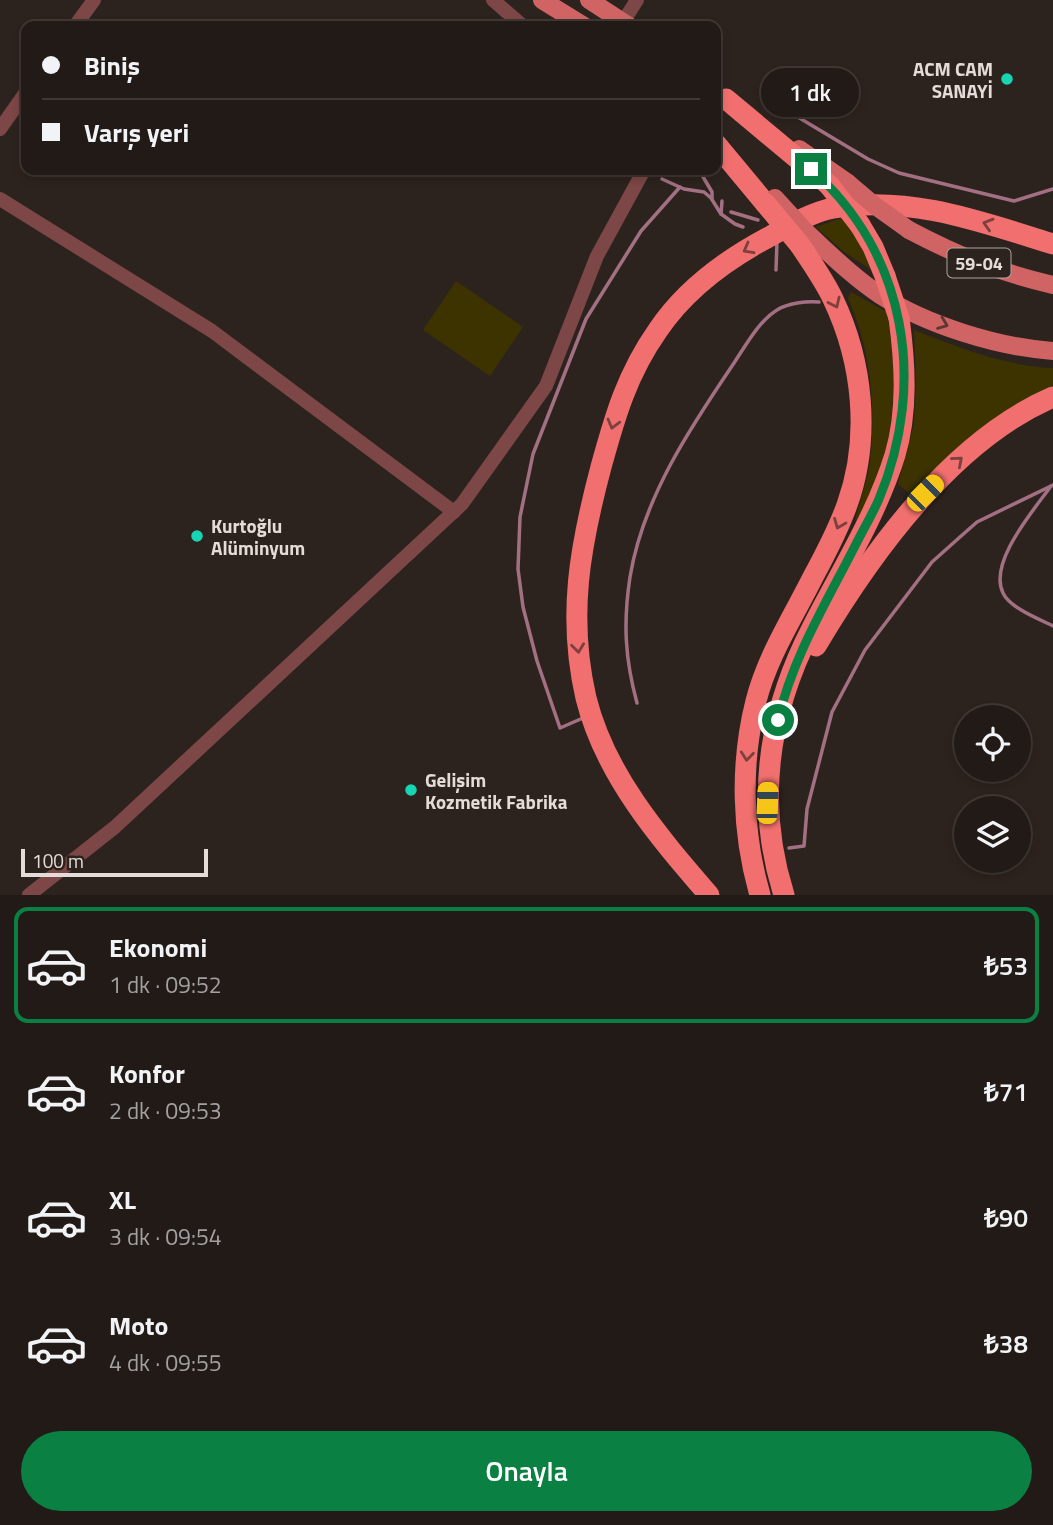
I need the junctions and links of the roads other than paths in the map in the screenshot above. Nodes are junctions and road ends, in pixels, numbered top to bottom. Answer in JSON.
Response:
{"nodes":[{"id":1,"x":94,"y":0,"type":"edge"},
{"id":2,"x":493,"y":0,"type":"edge"},
{"id":3,"x":542,"y":0,"type":"edge"},
{"id":4,"x":589,"y":0,"type":"edge"},
{"id":5,"x":637,"y":0,"type":"edge"},
{"id":6,"x":79,"y":21,"type":"edge"},
{"id":7,"x":517,"y":21,"type":"edge"},
{"id":8,"x":575,"y":21,"type":"edge"},
{"id":9,"x":621,"y":21,"type":"edge"},
{"id":10,"x":627,"y":21,"type":"edge"},
{"id":11,"x":721,"y":95,"type":"edge"},
{"id":12,"x":21,"y":99,"type":"edge"},
{"id":13,"x":0,"y":129,"type":"edge"},
{"id":14,"x":721,"y":144,"type":"edge"},
{"id":15,"x":721,"y":149,"type":"edge"},
{"id":16,"x":641,"y":175,"type":"edge"},
{"id":17,"x":839,"y":184,"type":"junction"},
{"id":18,"x":0,"y":199,"type":"edge"},
{"id":19,"x":770,"y":200,"type":"junction"},
{"id":20,"x":803,"y":238,"type":"junction"},
{"id":21,"x":1053,"y":244,"type":"edge"},
{"id":22,"x":1053,"y":285,"type":"edge"},
{"id":23,"x":1053,"y":351,"type":"edge"},
{"id":24,"x":1053,"y":397,"type":"edge"},
{"id":25,"x":454,"y":512,"type":"junction"},
{"id":26,"x":769,"y":765,"type":"junction"},
{"id":27,"x":29,"y":895,"type":"edge"},
{"id":28,"x":709,"y":895,"type":"edge"},
{"id":29,"x":760,"y":895,"type":"edge"},
{"id":30,"x":784,"y":895,"type":"edge"}],
"edges":[{"from":1,"to":6,"type":"street"},
{"from":2,"to":7,"type":"street"},
{"from":3,"to":8,"type":"main road"},
{"from":4,"to":9,"type":"main road"},
{"from":5,"to":10,"type":"street"},
{"from":11,"to":17,"type":"highway"},
{"from":12,"to":13,"type":"street"},
{"from":14,"to":19,"type":"main road"},
{"from":15,"to":19,"type":"highway"},
{"from":16,"to":25,"type":"street"},
{"from":17,"to":22,"type":"main road","number":"59-04","bridge":true},
{"from":17,"to":26,"type":"highway","bridge":true},
{"from":18,"to":25,"type":"street"},
{"from":19,"to":20,"type":"highway","bridge":true},
{"from":20,"to":23,"type":"main road","one_way":true},
{"from":20,"to":29,"type":"highway","one_way":true},
{"from":21,"to":28,"type":"highway","one_way":true},
{"from":26,"to":24,"type":"highway","one_way":true},
{"from":25,"to":27,"type":"street"},
{"from":26,"to":30,"type":"highway"}]}
